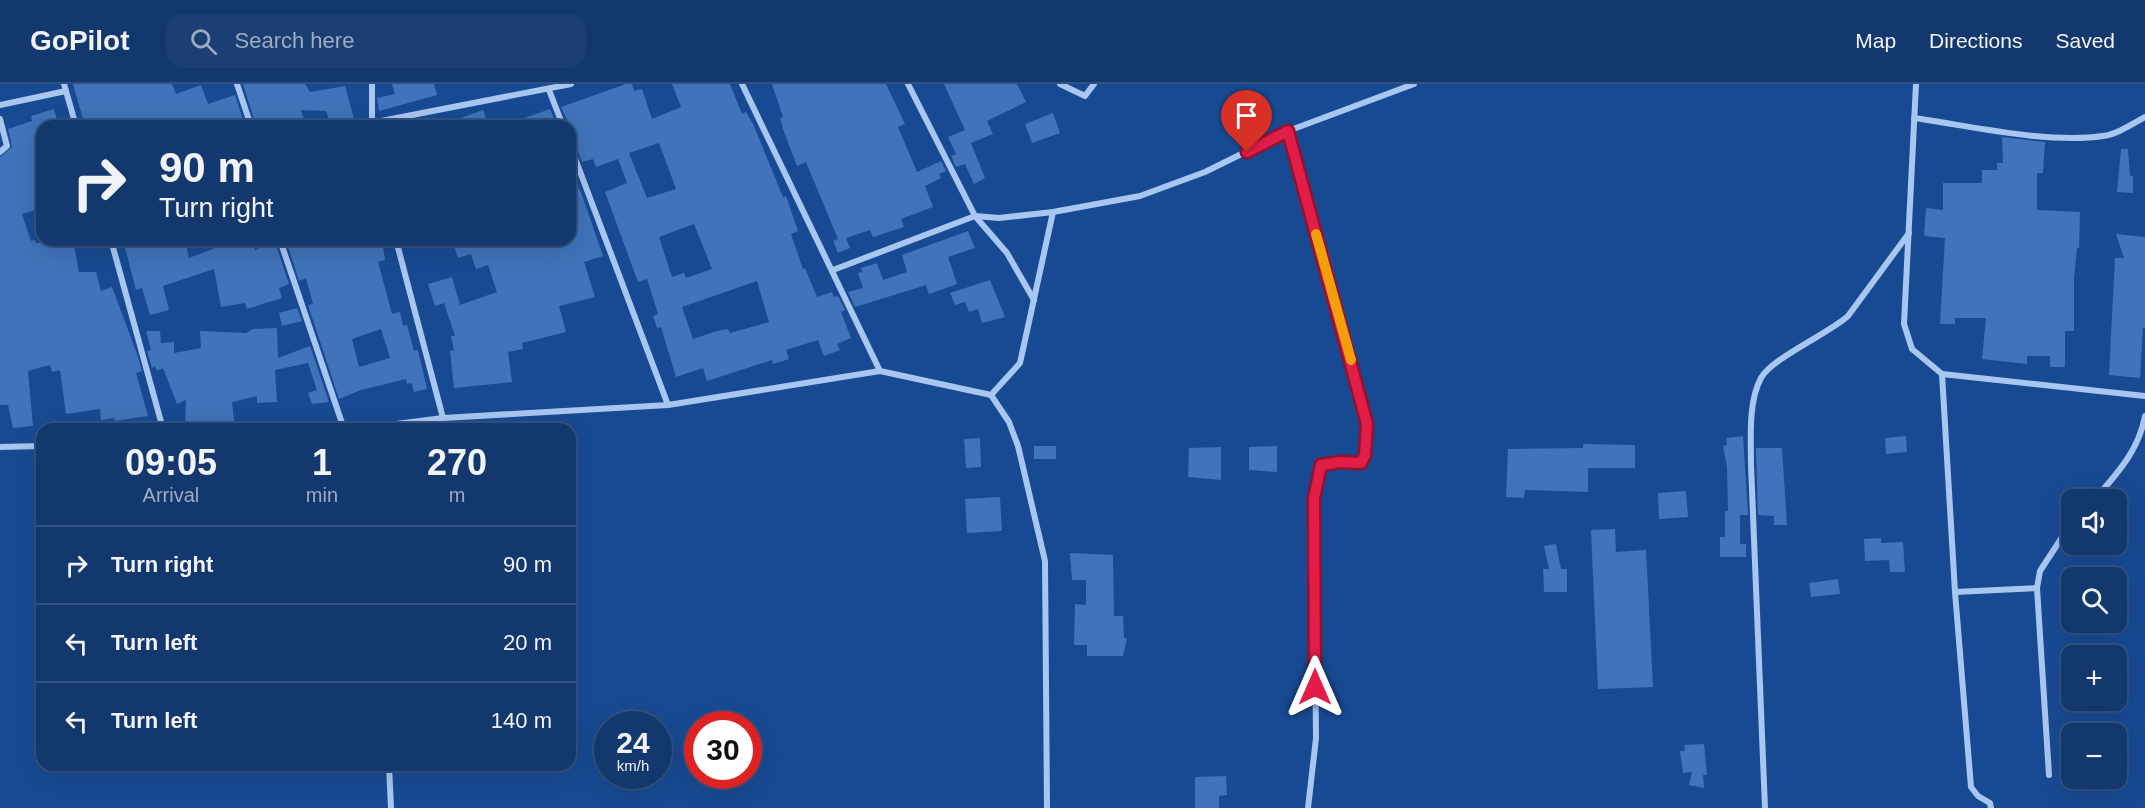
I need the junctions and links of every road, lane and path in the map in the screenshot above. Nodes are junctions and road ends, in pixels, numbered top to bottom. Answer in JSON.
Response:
{"nodes":[{"id":1,"x":64,"y":84,"type":"edge"},
{"id":2,"x":237,"y":84,"type":"edge"},
{"id":3,"x":372,"y":84,"type":"edge"},
{"id":4,"x":571,"y":84,"type":"edge"},
{"id":5,"x":742,"y":84,"type":"edge"},
{"id":6,"x":908,"y":84,"type":"edge"},
{"id":7,"x":1060,"y":84,"type":"edge"},
{"id":8,"x":1094,"y":84,"type":"edge"},
{"id":9,"x":1414,"y":84,"type":"edge"},
{"id":10,"x":1916,"y":84,"type":"edge"},
{"id":11,"x":549,"y":90,"type":"junction"},
{"id":12,"x":66,"y":92,"type":"junction"},
{"id":13,"x":0,"y":105,"type":"edge"},
{"id":14,"x":2145,"y":117,"type":"edge"},
{"id":15,"x":1914,"y":118,"type":"junction"},
{"id":16,"x":0,"y":119,"type":"edge"},
{"id":17,"x":74,"y":120,"type":"edge"},
{"id":18,"x":249,"y":120,"type":"edge"},
{"id":19,"x":371,"y":120,"type":"edge"},
{"id":20,"x":396,"y":120,"type":"edge"},
{"id":21,"x":561,"y":120,"type":"edge"},
{"id":22,"x":1288,"y":131,"type":"junction"},
{"id":23,"x":0,"y":152,"type":"edge"},
{"id":24,"x":576,"y":161,"type":"edge"},
{"id":25,"x":1053,"y":212,"type":"junction"},
{"id":26,"x":975,"y":216,"type":"junction"},
{"id":27,"x":1909,"y":233,"type":"junction"},
{"id":28,"x":113,"y":246,"type":"edge"},
{"id":29,"x":282,"y":246,"type":"edge"},
{"id":30,"x":398,"y":246,"type":"edge"},
{"id":31,"x":833,"y":270,"type":"junction"},
{"id":32,"x":1034,"y":300,"type":"junction"},
{"id":33,"x":880,"y":371,"type":"junction"},
{"id":34,"x":1942,"y":374,"type":"junction"},
{"id":35,"x":991,"y":395,"type":"junction"},
{"id":36,"x":2145,"y":396,"type":"edge"},
{"id":37,"x":668,"y":405,"type":"junction"},
{"id":38,"x":2145,"y":416,"type":"edge"},
{"id":39,"x":443,"y":418,"type":"junction"},
{"id":40,"x":162,"y":423,"type":"edge"},
{"id":41,"x":342,"y":423,"type":"edge"},
{"id":42,"x":404,"y":423,"type":"edge"},
{"id":43,"x":36,"y":446,"type":"edge"},
{"id":44,"x":0,"y":447,"type":"edge"},
{"id":45,"x":2103,"y":489,"type":"edge"},
{"id":46,"x":2061,"y":539,"type":"edge"},
{"id":47,"x":2037,"y":588,"type":"junction"},
{"id":48,"x":1955,"y":592,"type":"junction"},
{"id":49,"x":389,"y":771,"type":"edge"},
{"id":50,"x":2049,"y":775,"type":"dead end"},
{"id":51,"x":391,"y":808,"type":"edge"},
{"id":52,"x":1047,"y":808,"type":"edge"},
{"id":53,"x":1308,"y":808,"type":"edge"},
{"id":54,"x":1765,"y":808,"type":"edge"},
{"id":55,"x":1991,"y":808,"type":"edge"}],
"edges":[{"from":1,"to":12,"type":"street"},
{"from":2,"to":18,"type":"street"},
{"from":3,"to":19,"type":"street"},
{"from":4,"to":11,"type":"street"},
{"from":5,"to":31,"type":"street"},
{"from":6,"to":26,"type":"street"},
{"from":7,"to":8,"type":"street"},
{"from":9,"to":22,"type":"street"},
{"from":10,"to":15,"type":"street"},
{"from":11,"to":20,"type":"street"},
{"from":11,"to":21,"type":"street"},
{"from":12,"to":13,"type":"street"},
{"from":12,"to":17,"type":"street"},
{"from":14,"to":15,"type":"street"},
{"from":15,"to":27,"type":"street"},
{"from":16,"to":23,"type":"street"},
{"from":22,"to":25,"type":"street"},
{"from":22,"to":53,"type":"street"},
{"from":24,"to":37,"type":"street"},
{"from":25,"to":26,"type":"street"},
{"from":25,"to":32,"type":"street"},
{"from":26,"to":31,"type":"street"},
{"from":26,"to":32,"type":"street"},
{"from":27,"to":34,"type":"street"},
{"from":27,"to":54,"type":"street"},
{"from":28,"to":40,"type":"street"},
{"from":29,"to":41,"type":"street"},
{"from":30,"to":39,"type":"street"},
{"from":31,"to":33,"type":"street"},
{"from":32,"to":35,"type":"street"},
{"from":33,"to":35,"type":"street"},
{"from":33,"to":37,"type":"street"},
{"from":34,"to":36,"type":"street"},
{"from":34,"to":48,"type":"street"},
{"from":35,"to":52,"type":"street"},
{"from":37,"to":39,"type":"street"},
{"from":38,"to":45,"type":"street"},
{"from":39,"to":42,"type":"street"},
{"from":43,"to":44,"type":"street"},
{"from":46,"to":47,"type":"street"},
{"from":47,"to":48,"type":"street"},
{"from":47,"to":50,"type":"street"},
{"from":48,"to":55,"type":"street"},
{"from":49,"to":51,"type":"street"}]}
